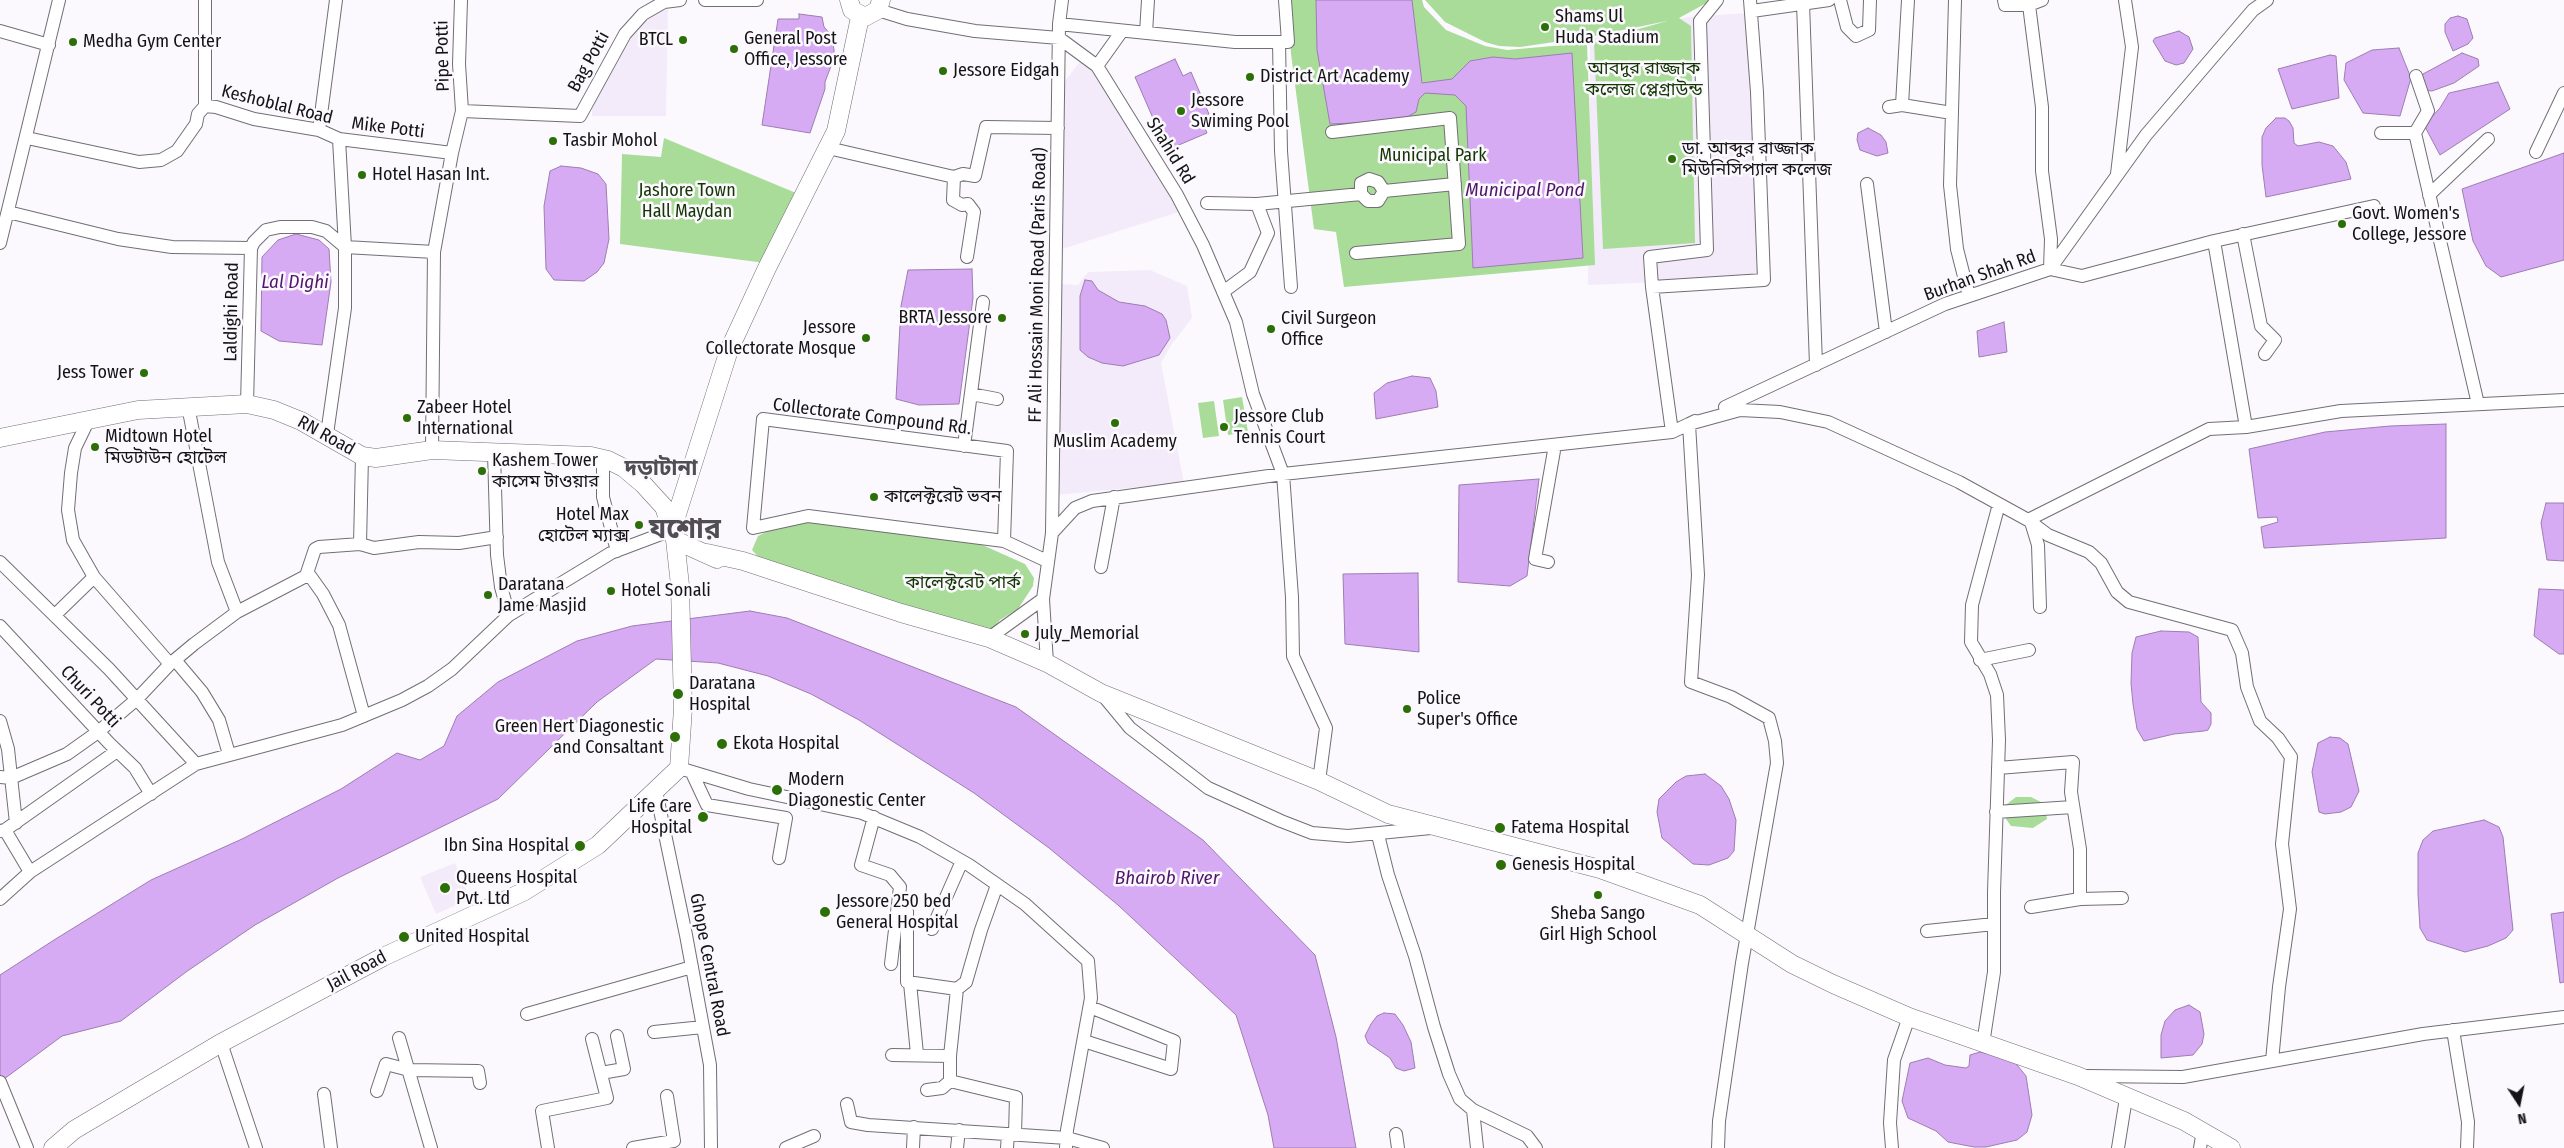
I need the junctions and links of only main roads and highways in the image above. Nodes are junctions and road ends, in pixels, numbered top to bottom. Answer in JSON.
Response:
{"nodes":[{"id":1,"x":849,"y":0,"type":"edge"},
{"id":2,"x":880,"y":5,"type":"edge"},
{"id":3,"x":860,"y":16,"type":"junction"},
{"id":4,"x":0,"y":438,"type":"edge"},
{"id":5,"x":674,"y":535,"type":"junction"},
{"id":6,"x":707,"y":553,"type":"junction"},
{"id":7,"x":1027,"y":654,"type":"junction"},
{"id":8,"x":2201,"y":1140,"type":"edge"},
{"id":9,"x":53,"y":1148,"type":"edge"},
{"id":10,"x":2231,"y":1148,"type":"edge"}],
"edges":[{"from":1,"to":3,"type":"highway"},
{"from":2,"to":3,"type":"highway"},
{"from":3,"to":5,"type":"highway"},
{"from":4,"to":5,"type":"highway","name":"RN Road"},
{"from":5,"to":6,"type":"highway"},
{"from":5,"to":9,"type":"highway","name":"Jail Road"},
{"from":6,"to":7,"type":"highway"},
{"from":6,"to":7,"type":"highway"},
{"from":7,"to":8,"type":"highway"},
{"from":8,"to":10,"type":"highway"}]}
